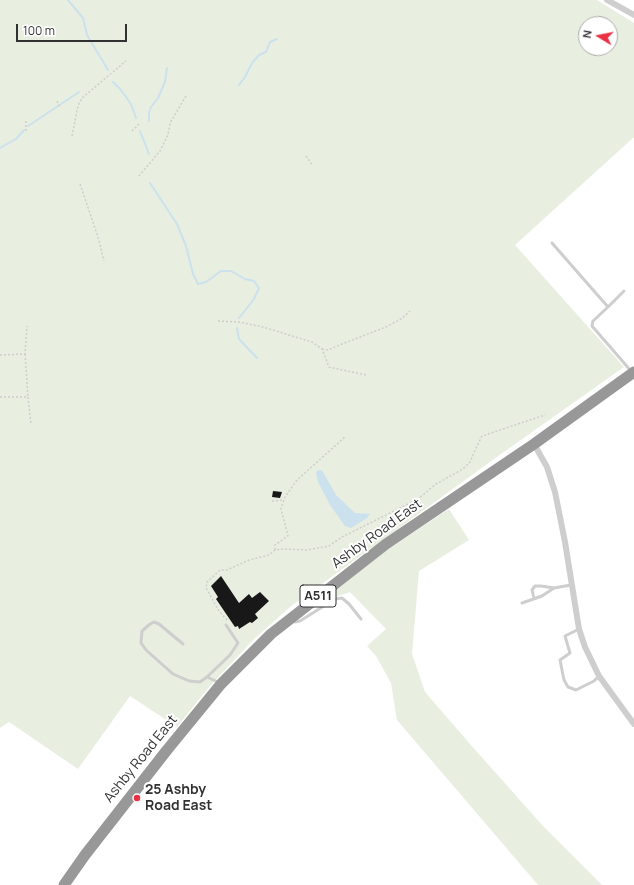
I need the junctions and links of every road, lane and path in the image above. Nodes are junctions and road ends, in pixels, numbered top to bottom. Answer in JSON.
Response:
{"nodes":[{"id":1,"x":607,"y":0,"type":"edge"},
{"id":2,"x":634,"y":15,"type":"edge"},
{"id":3,"x":126,"y":61,"type":"dead end"},
{"id":4,"x":186,"y":96,"type":"dead end"},
{"id":5,"x":57,"y":101,"type":"dead end"},
{"id":6,"x":60,"y":108,"type":"dead end"},
{"id":7,"x":26,"y":121,"type":"dead end"},
{"id":8,"x":140,"y":123,"type":"dead end"},
{"id":9,"x":26,"y":131,"type":"dead end"},
{"id":10,"x":132,"y":131,"type":"dead end"},
{"id":11,"x":72,"y":136,"type":"dead end"},
{"id":12,"x":306,"y":156,"type":"dead end"},
{"id":13,"x":313,"y":166,"type":"dead end"},
{"id":14,"x":139,"y":176,"type":"dead end"},
{"id":15,"x":80,"y":184,"type":"dead end"},
{"id":16,"x":552,"y":243,"type":"dead end"},
{"id":17,"x":104,"y":261,"type":"dead end"},
{"id":18,"x":624,"y":292,"type":"dead end"},
{"id":19,"x":608,"y":307,"type":"junction"},
{"id":20,"x":410,"y":311,"type":"dead end"},
{"id":21,"x":218,"y":321,"type":"dead end"},
{"id":22,"x":28,"y":326,"type":"dead end"},
{"id":23,"x":322,"y":349,"type":"junction"},
{"id":24,"x":25,"y":354,"type":"junction"},
{"id":25,"x":0,"y":355,"type":"edge"},
{"id":26,"x":633,"y":373,"type":"edge"},
{"id":27,"x":366,"y":375,"type":"dead end"},
{"id":28,"x":0,"y":397,"type":"edge"},
{"id":29,"x":28,"y":397,"type":"junction"},
{"id":30,"x":545,"y":414,"type":"dead end"},
{"id":31,"x":31,"y":424,"type":"dead end"},
{"id":32,"x":345,"y":437,"type":"dead end"},
{"id":33,"x":534,"y":444,"type":"junction"},
{"id":34,"x":283,"y":500,"type":"dead end"},
{"id":35,"x":272,"y":501,"type":"dead end"},
{"id":36,"x":275,"y":550,"type":"junction"},
{"id":37,"x":571,"y":585,"type":"junction"},
{"id":38,"x":554,"y":588,"type":"junction"},
{"id":39,"x":534,"y":598,"type":"junction"},
{"id":40,"x":522,"y":603,"type":"dead end"},
{"id":41,"x":291,"y":616,"type":"junction"},
{"id":42,"x":361,"y":619,"type":"dead end"},
{"id":43,"x":230,"y":624,"type":"dead end"},
{"id":44,"x":226,"y":625,"type":"dead end"},
{"id":45,"x":579,"y":629,"type":"junction"},
{"id":46,"x":182,"y":644,"type":"dead end"},
{"id":47,"x":599,"y":676,"type":"junction"},
{"id":48,"x":207,"y":677,"type":"junction"},
{"id":49,"x":221,"y":684,"type":"junction"},
{"id":50,"x":634,"y":724,"type":"edge"},
{"id":51,"x":64,"y":885,"type":"edge"}],
"edges":[{"from":1,"to":2,"type":"street"},
{"from":3,"to":11,"type":"path"},
{"from":4,"to":14,"type":"path"},
{"from":5,"to":6,"type":"path"},
{"from":7,"to":9,"type":"path"},
{"from":8,"to":10,"type":"path"},
{"from":12,"to":13,"type":"path"},
{"from":15,"to":17,"type":"path"},
{"from":16,"to":19,"type":"lane"},
{"from":18,"to":19,"type":"lane"},
{"from":19,"to":26,"type":"lane"},
{"from":20,"to":23,"type":"path"},
{"from":21,"to":23,"type":"path"},
{"from":22,"to":24,"type":"path"},
{"from":23,"to":27,"type":"path"},
{"from":24,"to":25,"type":"path"},
{"from":24,"to":29,"type":"path"},
{"from":26,"to":33,"type":"highway","name":"Ashby Road East","number":"A511"},
{"from":28,"to":29,"type":"path"},
{"from":29,"to":31,"type":"path"},
{"from":30,"to":36,"type":"path"},
{"from":32,"to":36,"type":"path"},
{"from":33,"to":37,"type":"street"},
{"from":33,"to":41,"type":"highway","name":"Ashby Road East","number":"A511"},
{"from":34,"to":35,"type":"path"},
{"from":36,"to":43,"type":"path"},
{"from":37,"to":38,"type":"lane"},
{"from":37,"to":45,"type":"street"},
{"from":38,"to":39,"type":"lane"},
{"from":38,"to":39,"type":"lane"},
{"from":39,"to":40,"type":"lane"},
{"from":41,"to":42,"type":"lane"},
{"from":41,"to":49,"type":"highway","name":"Ashby Road East","number":"A511"},
{"from":44,"to":48,"type":"lane"},
{"from":45,"to":47,"type":"street"},
{"from":45,"to":47,"type":"lane"},
{"from":46,"to":48,"type":"lane"},
{"from":47,"to":50,"type":"street"},
{"from":48,"to":49,"type":"lane"},
{"from":49,"to":51,"type":"highway","name":"Ashby Road East","number":"A511"}]}
